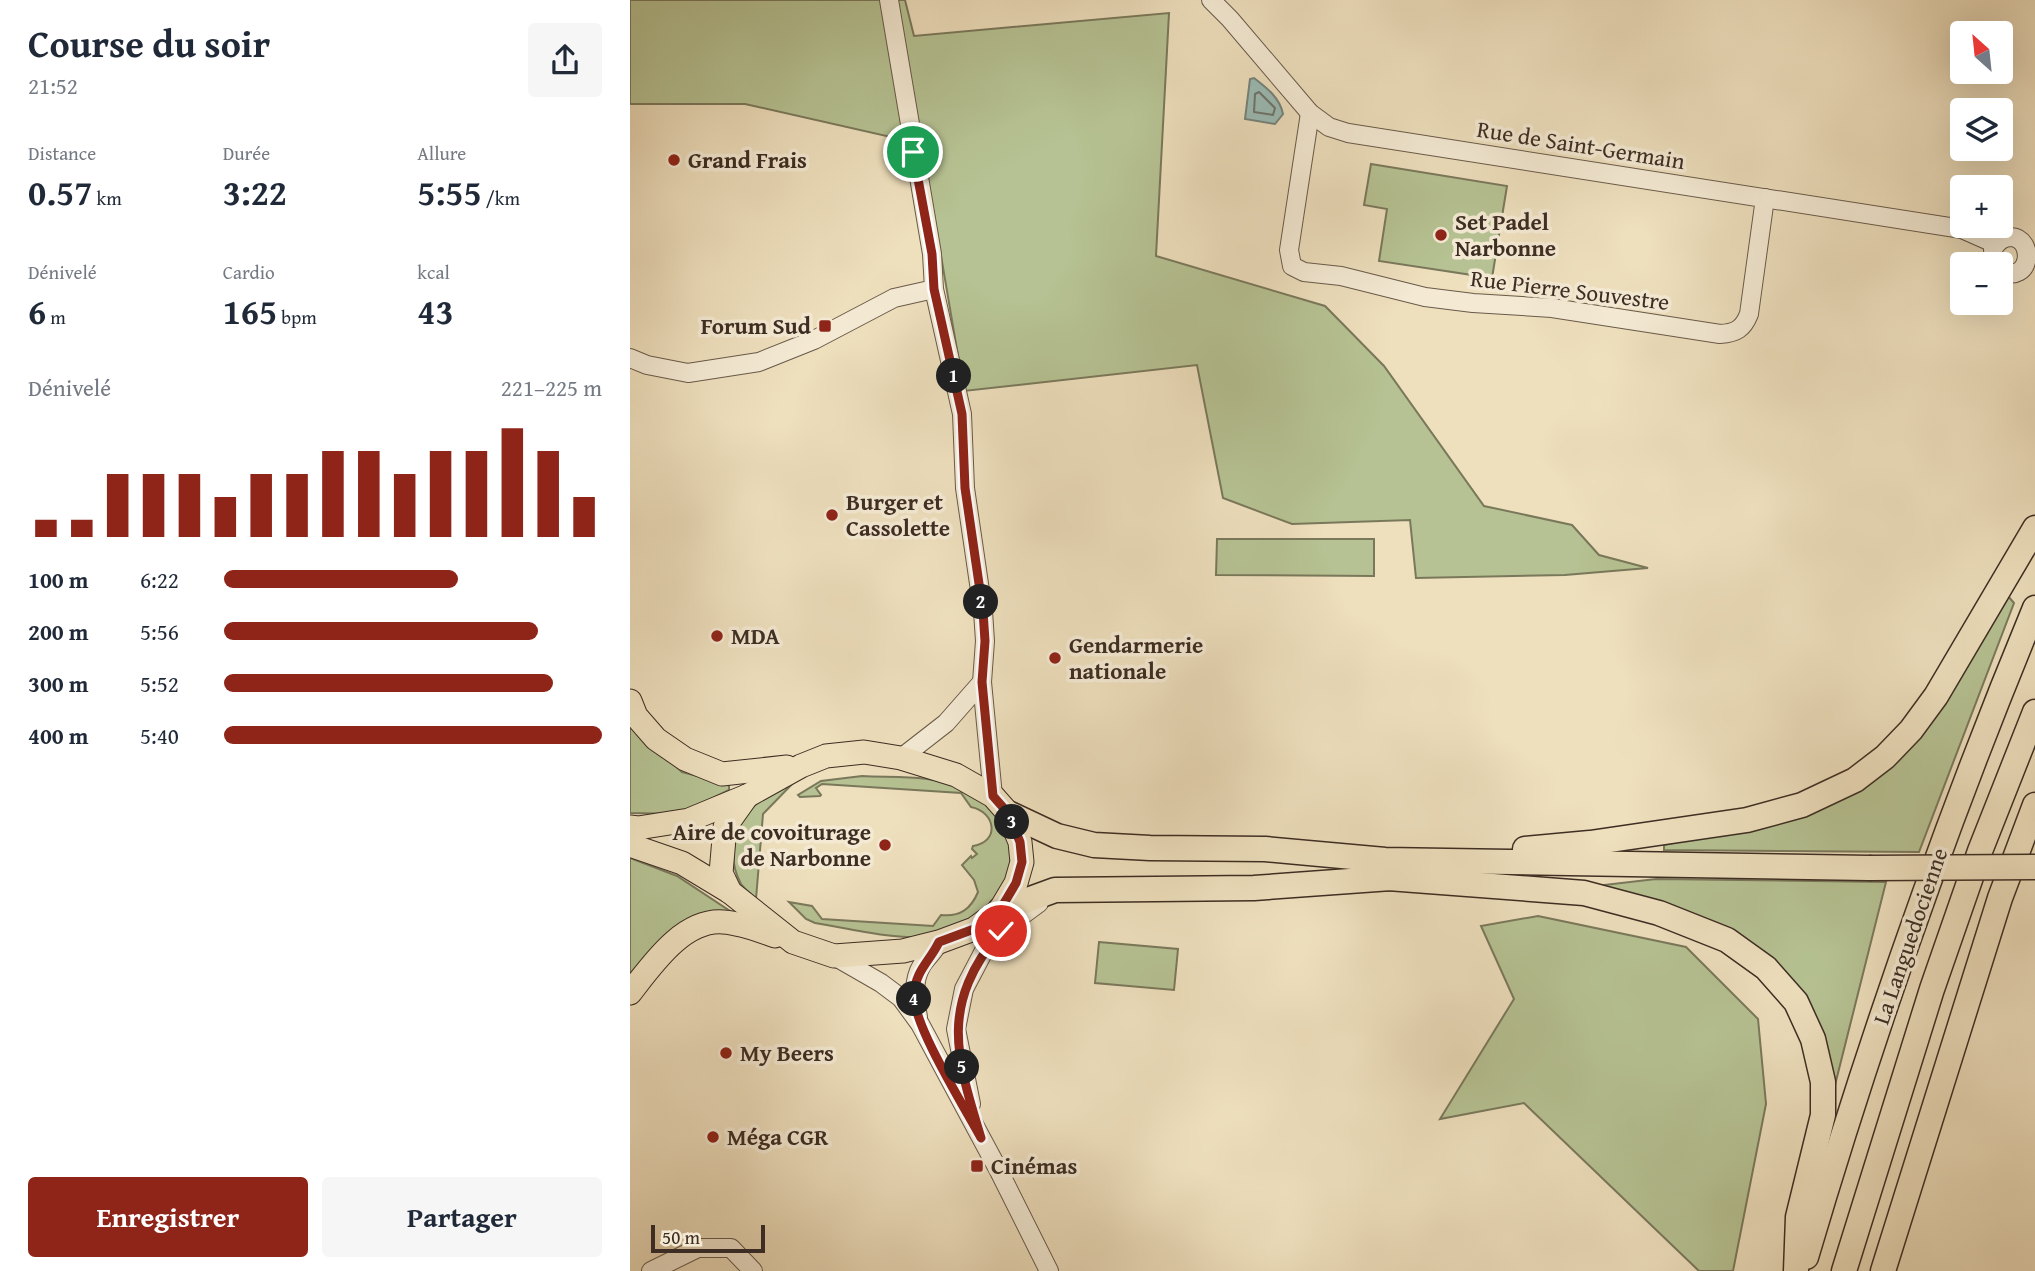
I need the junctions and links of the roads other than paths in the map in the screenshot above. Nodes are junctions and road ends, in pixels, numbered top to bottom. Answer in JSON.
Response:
{"nodes":[{"id":1,"x":888,"y":0,"type":"edge"},
{"id":2,"x":1211,"y":0,"type":"edge"},
{"id":3,"x":1310,"y":113,"type":"junction"},
{"id":4,"x":1765,"y":198,"type":"junction"},
{"id":5,"x":1996,"y":244,"type":"junction"},
{"id":6,"x":1993,"y":252,"type":"edge"},
{"id":7,"x":2013,"y":273,"type":"edge"},
{"id":8,"x":934,"y":289,"type":"junction"},
{"id":9,"x":630,"y":358,"type":"edge"},
{"id":10,"x":2035,"y":528,"type":"edge"},
{"id":11,"x":2035,"y":608,"type":"edge"},
{"id":12,"x":982,"y":682,"type":"junction"},
{"id":13,"x":630,"y":701,"type":"edge"},
{"id":14,"x":2035,"y":712,"type":"edge"},
{"id":15,"x":901,"y":758,"type":"junction"},
{"id":16,"x":801,"y":766,"type":"junction"},
{"id":17,"x":747,"y":796,"type":"junction"},
{"id":18,"x":1000,"y":805,"type":"junction"},
{"id":19,"x":2035,"y":805,"type":"edge"},
{"id":20,"x":630,"y":827,"type":"edge"},
{"id":21,"x":630,"y":845,"type":"edge"},
{"id":22,"x":2035,"y":867,"type":"edge"},
{"id":23,"x":1386,"y":869,"type":"junction"},
{"id":24,"x":1055,"y":891,"type":"junction"},
{"id":25,"x":730,"y":892,"type":"junction"},
{"id":26,"x":1000,"y":910,"type":"junction"},
{"id":27,"x":793,"y":942,"type":"junction"},
{"id":28,"x":939,"y":942,"type":"junction"},
{"id":29,"x":834,"y":956,"type":"junction"},
{"id":30,"x":630,"y":993,"type":"edge"},
{"id":31,"x":920,"y":1024,"type":"junction"},
{"id":32,"x":981,"y":1138,"type":"junction"},
{"id":33,"x":650,"y":1271,"type":"edge"},
{"id":34,"x":753,"y":1271,"type":"edge"},
{"id":35,"x":1049,"y":1271,"type":"edge"},
{"id":36,"x":1796,"y":1271,"type":"edge"},
{"id":37,"x":1802,"y":1271,"type":"edge"},
{"id":38,"x":1844,"y":1271,"type":"edge"},
{"id":39,"x":1883,"y":1271,"type":"edge"}],
"edges":[{"from":1,"to":8,"type":"street"},
{"from":2,"to":3,"type":"street","name":"Rue de Saint-Germain"},
{"from":3,"to":4,"type":"street","name":"Rue de Saint-Germain"},
{"from":3,"to":4,"type":"street","name":"Rue Pierre Souvestre"},
{"from":4,"to":5,"type":"street","name":"Rue de Saint-Germain"},
{"from":5,"to":6,"type":"street"},
{"from":5,"to":7,"type":"street","name":"Rue de Saint-Germain"},
{"from":8,"to":9,"type":"street"},
{"from":8,"to":12,"type":"street"},
{"from":10,"to":23,"type":"highway"},
{"from":11,"to":37,"type":"highway","name":"La Languedocienne"},
{"from":12,"to":15,"type":"street"},
{"from":12,"to":18,"type":"street"},
{"from":13,"to":16,"type":"main road"},
{"from":14,"to":38,"type":"highway","name":"La Languedocienne"},
{"from":15,"to":16,"type":"main road"},
{"from":15,"to":18,"type":"main road"},
{"from":16,"to":17,"type":"main road"},
{"from":17,"to":20,"type":"main road"},
{"from":17,"to":25,"type":"main road"},
{"from":18,"to":23,"type":"highway"},
{"from":18,"to":26,"type":"main road"},
{"from":19,"to":39,"type":"highway"},
{"from":21,"to":25,"type":"main road"},
{"from":22,"to":23,"type":"highway","bridge":true},
{"from":23,"to":24,"type":"highway"},
{"from":23,"to":36,"type":"highway"},
{"from":24,"to":26,"type":"highway"},
{"from":24,"to":32,"type":"street"},
{"from":25,"to":27,"type":"main road"},
{"from":26,"to":28,"type":"main road"},
{"from":27,"to":29,"type":"main road"},
{"from":27,"to":30,"type":"main road"},
{"from":28,"to":29,"type":"main road"},
{"from":28,"to":31,"type":"street"},
{"from":29,"to":31,"type":"street"},
{"from":31,"to":32,"type":"street"},
{"from":32,"to":35,"type":"street"},
{"from":33,"to":34,"type":"street"}]}
